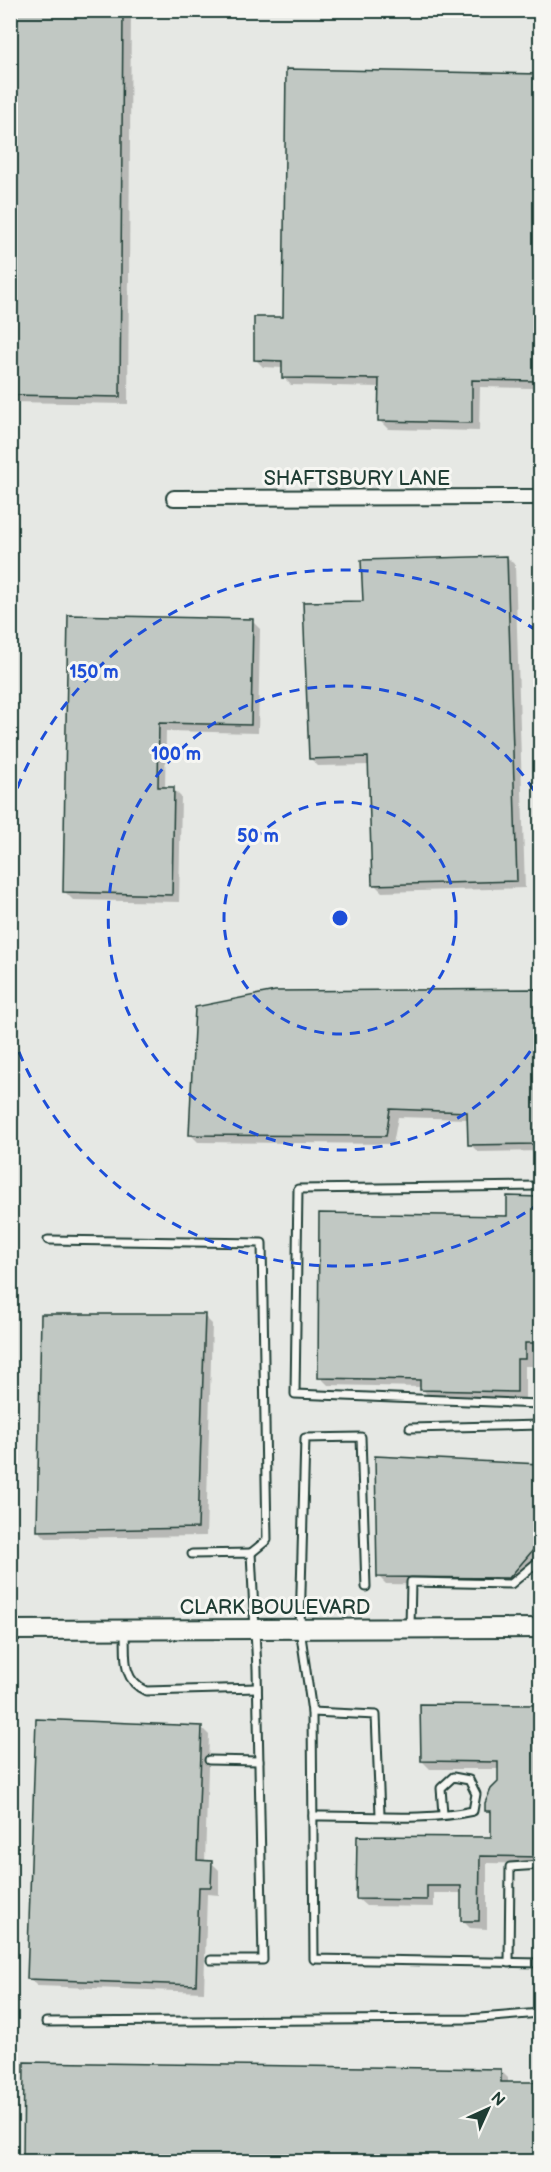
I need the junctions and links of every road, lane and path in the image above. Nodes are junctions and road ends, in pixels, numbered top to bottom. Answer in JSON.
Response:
{"nodes":[{"id":1,"x":174,"y":498,"type":"dead end"},
{"id":2,"x":540,"y":498,"type":"edge"},
{"id":3,"x":540,"y":1186,"type":"edge"},
{"id":4,"x":48,"y":1240,"type":"dead end"},
{"id":5,"x":540,"y":1404,"type":"edge"},
{"id":6,"x":540,"y":1425,"type":"edge"},
{"id":7,"x":410,"y":1428,"type":"dead end"},
{"id":8,"x":250,"y":1553,"type":"junction"},
{"id":9,"x":192,"y":1554,"type":"dead end"},
{"id":10,"x":540,"y":1560,"type":"edge"},
{"id":11,"x":366,"y":1587,"type":"dead end"},
{"id":12,"x":540,"y":1628,"type":"edge"},
{"id":13,"x":300,"y":1629,"type":"junction"},
{"id":14,"x":410,"y":1629,"type":"junction"},
{"id":15,"x":10,"y":1630,"type":"edge"},
{"id":16,"x":125,"y":1630,"type":"junction"},
{"id":17,"x":255,"y":1631,"type":"junction"},
{"id":18,"x":257,"y":1688,"type":"junction"},
{"id":19,"x":312,"y":1712,"type":"junction"},
{"id":20,"x":208,"y":1760,"type":"dead end"},
{"id":21,"x":259,"y":1761,"type":"junction"},
{"id":22,"x":443,"y":1814,"type":"junction"},
{"id":23,"x":313,"y":1815,"type":"junction"},
{"id":24,"x":380,"y":1815,"type":"junction"},
{"id":25,"x":540,"y":1865,"type":"edge"},
{"id":26,"x":211,"y":1960,"type":"dead end"},
{"id":27,"x":509,"y":1963,"type":"junction"},
{"id":28,"x":540,"y":1964,"type":"edge"},
{"id":29,"x":540,"y":2013,"type":"edge"},
{"id":30,"x":46,"y":2022,"type":"dead end"}],
"edges":[{"from":1,"to":2,"type":"street","name":"SHAFTSBURY LANE"},
{"from":3,"to":5,"type":"lane"},
{"from":4,"to":8,"type":"lane"},
{"from":6,"to":7,"type":"lane"},
{"from":8,"to":9,"type":"lane"},
{"from":8,"to":17,"type":"lane"},
{"from":10,"to":14,"type":"lane"},
{"from":11,"to":13,"type":"lane"},
{"from":12,"to":14,"type":"street","name":"CLARK BOULEVARD"},
{"from":13,"to":14,"type":"street","name":"CLARK BOULEVARD"},
{"from":13,"to":17,"type":"street","name":"CLARK BOULEVARD"},
{"from":13,"to":19,"type":"lane"},
{"from":15,"to":16,"type":"street","name":"CLARK BOULEVARD"},
{"from":16,"to":17,"type":"street","name":"CLARK BOULEVARD"},
{"from":16,"to":18,"type":"lane"},
{"from":17,"to":18,"type":"lane"},
{"from":18,"to":21,"type":"lane"},
{"from":19,"to":23,"type":"lane"},
{"from":19,"to":24,"type":"lane"},
{"from":20,"to":21,"type":"lane"},
{"from":21,"to":26,"type":"lane"},
{"from":22,"to":22,"type":"lane"},
{"from":22,"to":24,"type":"lane"},
{"from":23,"to":24,"type":"lane"},
{"from":23,"to":27,"type":"lane"},
{"from":25,"to":27,"type":"lane"},
{"from":27,"to":28,"type":"lane"},
{"from":29,"to":30,"type":"lane"}]}
